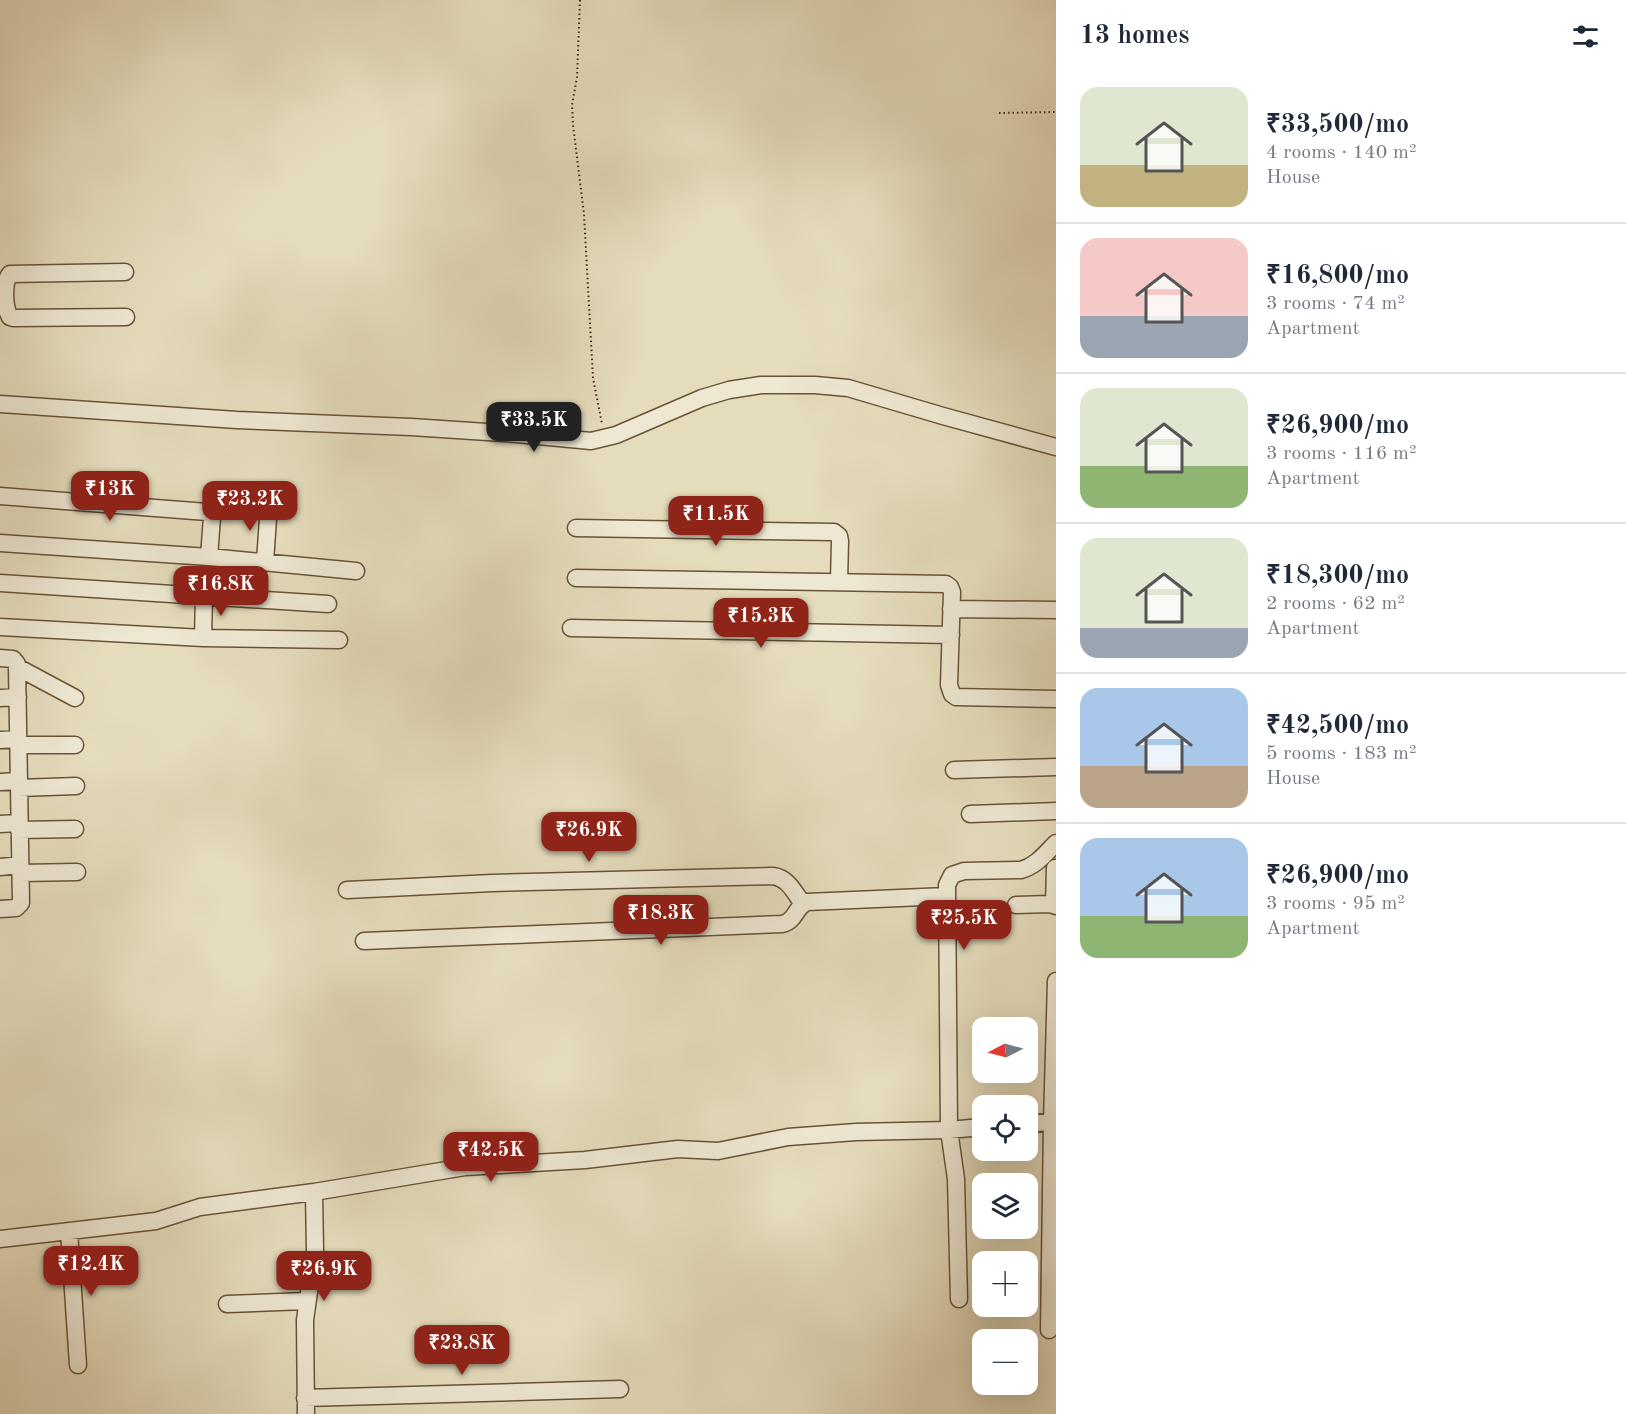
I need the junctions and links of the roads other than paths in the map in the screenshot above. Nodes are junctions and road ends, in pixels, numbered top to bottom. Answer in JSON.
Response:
{"nodes":[{"id":1,"x":125,"y":272,"type":"dead end"},
{"id":2,"x":3,"y":292,"type":"edge"},
{"id":3,"x":126,"y":317,"type":"dead end"},
{"id":4,"x":0,"y":404,"type":"edge"},
{"id":5,"x":1056,"y":447,"type":"edge"},
{"id":6,"x":0,"y":496,"type":"edge"},
{"id":7,"x":269,"y":504,"type":"dead end"},
{"id":8,"x":576,"y":528,"type":"dead end"},
{"id":9,"x":0,"y":543,"type":"edge"},
{"id":10,"x":209,"y":557,"type":"junction"},
{"id":11,"x":265,"y":562,"type":"junction"},
{"id":12,"x":356,"y":571,"type":"dead end"},
{"id":13,"x":576,"y":578,"type":"dead end"},
{"id":14,"x":839,"y":581,"type":"junction"},
{"id":15,"x":0,"y":583,"type":"edge"},
{"id":16,"x":204,"y":595,"type":"junction"},
{"id":17,"x":328,"y":604,"type":"dead end"},
{"id":18,"x":951,"y":609,"type":"junction"},
{"id":19,"x":1056,"y":610,"type":"edge"},
{"id":20,"x":0,"y":627,"type":"edge"},
{"id":21,"x":571,"y":628,"type":"dead end"},
{"id":22,"x":951,"y":635,"type":"junction"},
{"id":23,"x":203,"y":638,"type":"junction"},
{"id":24,"x":339,"y":640,"type":"dead end"},
{"id":25,"x":0,"y":658,"type":"edge"},
{"id":26,"x":17,"y":667,"type":"junction"},
{"id":27,"x":18,"y":697,"type":"junction"},
{"id":28,"x":0,"y":698,"type":"edge"},
{"id":29,"x":75,"y":698,"type":"dead end"},
{"id":30,"x":1056,"y":699,"type":"edge"},
{"id":31,"x":0,"y":740,"type":"edge"},
{"id":32,"x":18,"y":742,"type":"junction"},
{"id":33,"x":75,"y":745,"type":"dead end"},
{"id":34,"x":1056,"y":767,"type":"edge"},
{"id":35,"x":954,"y":770,"type":"dead end"},
{"id":36,"x":0,"y":782,"type":"edge"},
{"id":37,"x":19,"y":785,"type":"junction"},
{"id":38,"x":76,"y":786,"type":"dead end"},
{"id":39,"x":1056,"y":811,"type":"edge"},
{"id":40,"x":970,"y":814,"type":"dead end"},
{"id":41,"x":0,"y":824,"type":"edge"},
{"id":42,"x":19,"y":827,"type":"junction"},
{"id":43,"x":75,"y":829,"type":"dead end"},
{"id":44,"x":1056,"y":843,"type":"edge"},
{"id":45,"x":0,"y":867,"type":"edge"},
{"id":46,"x":1054,"y":868,"type":"edge"},
{"id":47,"x":20,"y":869,"type":"junction"},
{"id":48,"x":77,"y":872,"type":"dead end"},
{"id":49,"x":347,"y":890,"type":"dead end"},
{"id":50,"x":946,"y":896,"type":"junction"},
{"id":51,"x":803,"y":904,"type":"junction"},
{"id":52,"x":1016,"y":905,"type":"dead end"},
{"id":53,"x":1055,"y":906,"type":"edge"},
{"id":54,"x":0,"y":909,"type":"edge"},
{"id":55,"x":364,"y":941,"type":"dead end"},
{"id":56,"x":1056,"y":981,"type":"edge"},
{"id":57,"x":1054,"y":1121,"type":"edge"},
{"id":58,"x":1038,"y":1123,"type":"edge"},
{"id":59,"x":972,"y":1128,"type":"edge"},
{"id":60,"x":949,"y":1130,"type":"junction"},
{"id":61,"x":314,"y":1192,"type":"junction"},
{"id":62,"x":69,"y":1231,"type":"junction"},
{"id":63,"x":0,"y":1239,"type":"edge"},
{"id":64,"x":959,"y":1299,"type":"dead end"},
{"id":65,"x":306,"y":1301,"type":"junction"},
{"id":66,"x":227,"y":1304,"type":"dead end"},
{"id":67,"x":1049,"y":1330,"type":"dead end"},
{"id":68,"x":78,"y":1365,"type":"dead end"},
{"id":69,"x":620,"y":1389,"type":"dead end"},
{"id":70,"x":305,"y":1406,"type":"edge"}],
"edges":[{"from":1,"to":2,"type":"street"},
{"from":2,"to":3,"type":"street"},
{"from":4,"to":5,"type":"street"},
{"from":6,"to":10,"type":"street"},
{"from":7,"to":11,"type":"street"},
{"from":8,"to":14,"type":"street"},
{"from":9,"to":10,"type":"street"},
{"from":10,"to":11,"type":"street"},
{"from":11,"to":12,"type":"street"},
{"from":13,"to":14,"type":"street"},
{"from":14,"to":18,"type":"street"},
{"from":15,"to":16,"type":"street"},
{"from":16,"to":17,"type":"street"},
{"from":16,"to":23,"type":"street"},
{"from":18,"to":19,"type":"street"},
{"from":18,"to":22,"type":"street"},
{"from":20,"to":23,"type":"street"},
{"from":21,"to":22,"type":"street"},
{"from":22,"to":30,"type":"street"},
{"from":23,"to":24,"type":"street"},
{"from":25,"to":26,"type":"street"},
{"from":26,"to":27,"type":"street"},
{"from":26,"to":29,"type":"street"},
{"from":27,"to":28,"type":"street"},
{"from":27,"to":32,"type":"street"},
{"from":31,"to":32,"type":"street"},
{"from":32,"to":33,"type":"street"},
{"from":32,"to":37,"type":"street"},
{"from":34,"to":35,"type":"street"},
{"from":36,"to":37,"type":"street"},
{"from":37,"to":38,"type":"street"},
{"from":37,"to":42,"type":"street"},
{"from":39,"to":40,"type":"street"},
{"from":41,"to":42,"type":"street"},
{"from":42,"to":43,"type":"street"},
{"from":42,"to":47,"type":"street"},
{"from":44,"to":50,"type":"street"},
{"from":45,"to":47,"type":"street"},
{"from":46,"to":53,"type":"street"},
{"from":47,"to":48,"type":"street"},
{"from":47,"to":54,"type":"street"},
{"from":49,"to":51,"type":"street"},
{"from":50,"to":51,"type":"street"},
{"from":50,"to":60,"type":"street"},
{"from":51,"to":55,"type":"street"},
{"from":52,"to":53,"type":"street"},
{"from":56,"to":57,"type":"street"},
{"from":57,"to":58,"type":"street"},
{"from":57,"to":67,"type":"street"},
{"from":59,"to":60,"type":"street"},
{"from":60,"to":61,"type":"street"},
{"from":60,"to":64,"type":"street"},
{"from":61,"to":62,"type":"street"},
{"from":61,"to":65,"type":"street"},
{"from":62,"to":63,"type":"street"},
{"from":62,"to":68,"type":"street"},
{"from":65,"to":66,"type":"street"},
{"from":65,"to":70,"type":"street"},
{"from":69,"to":70,"type":"street"}]}
